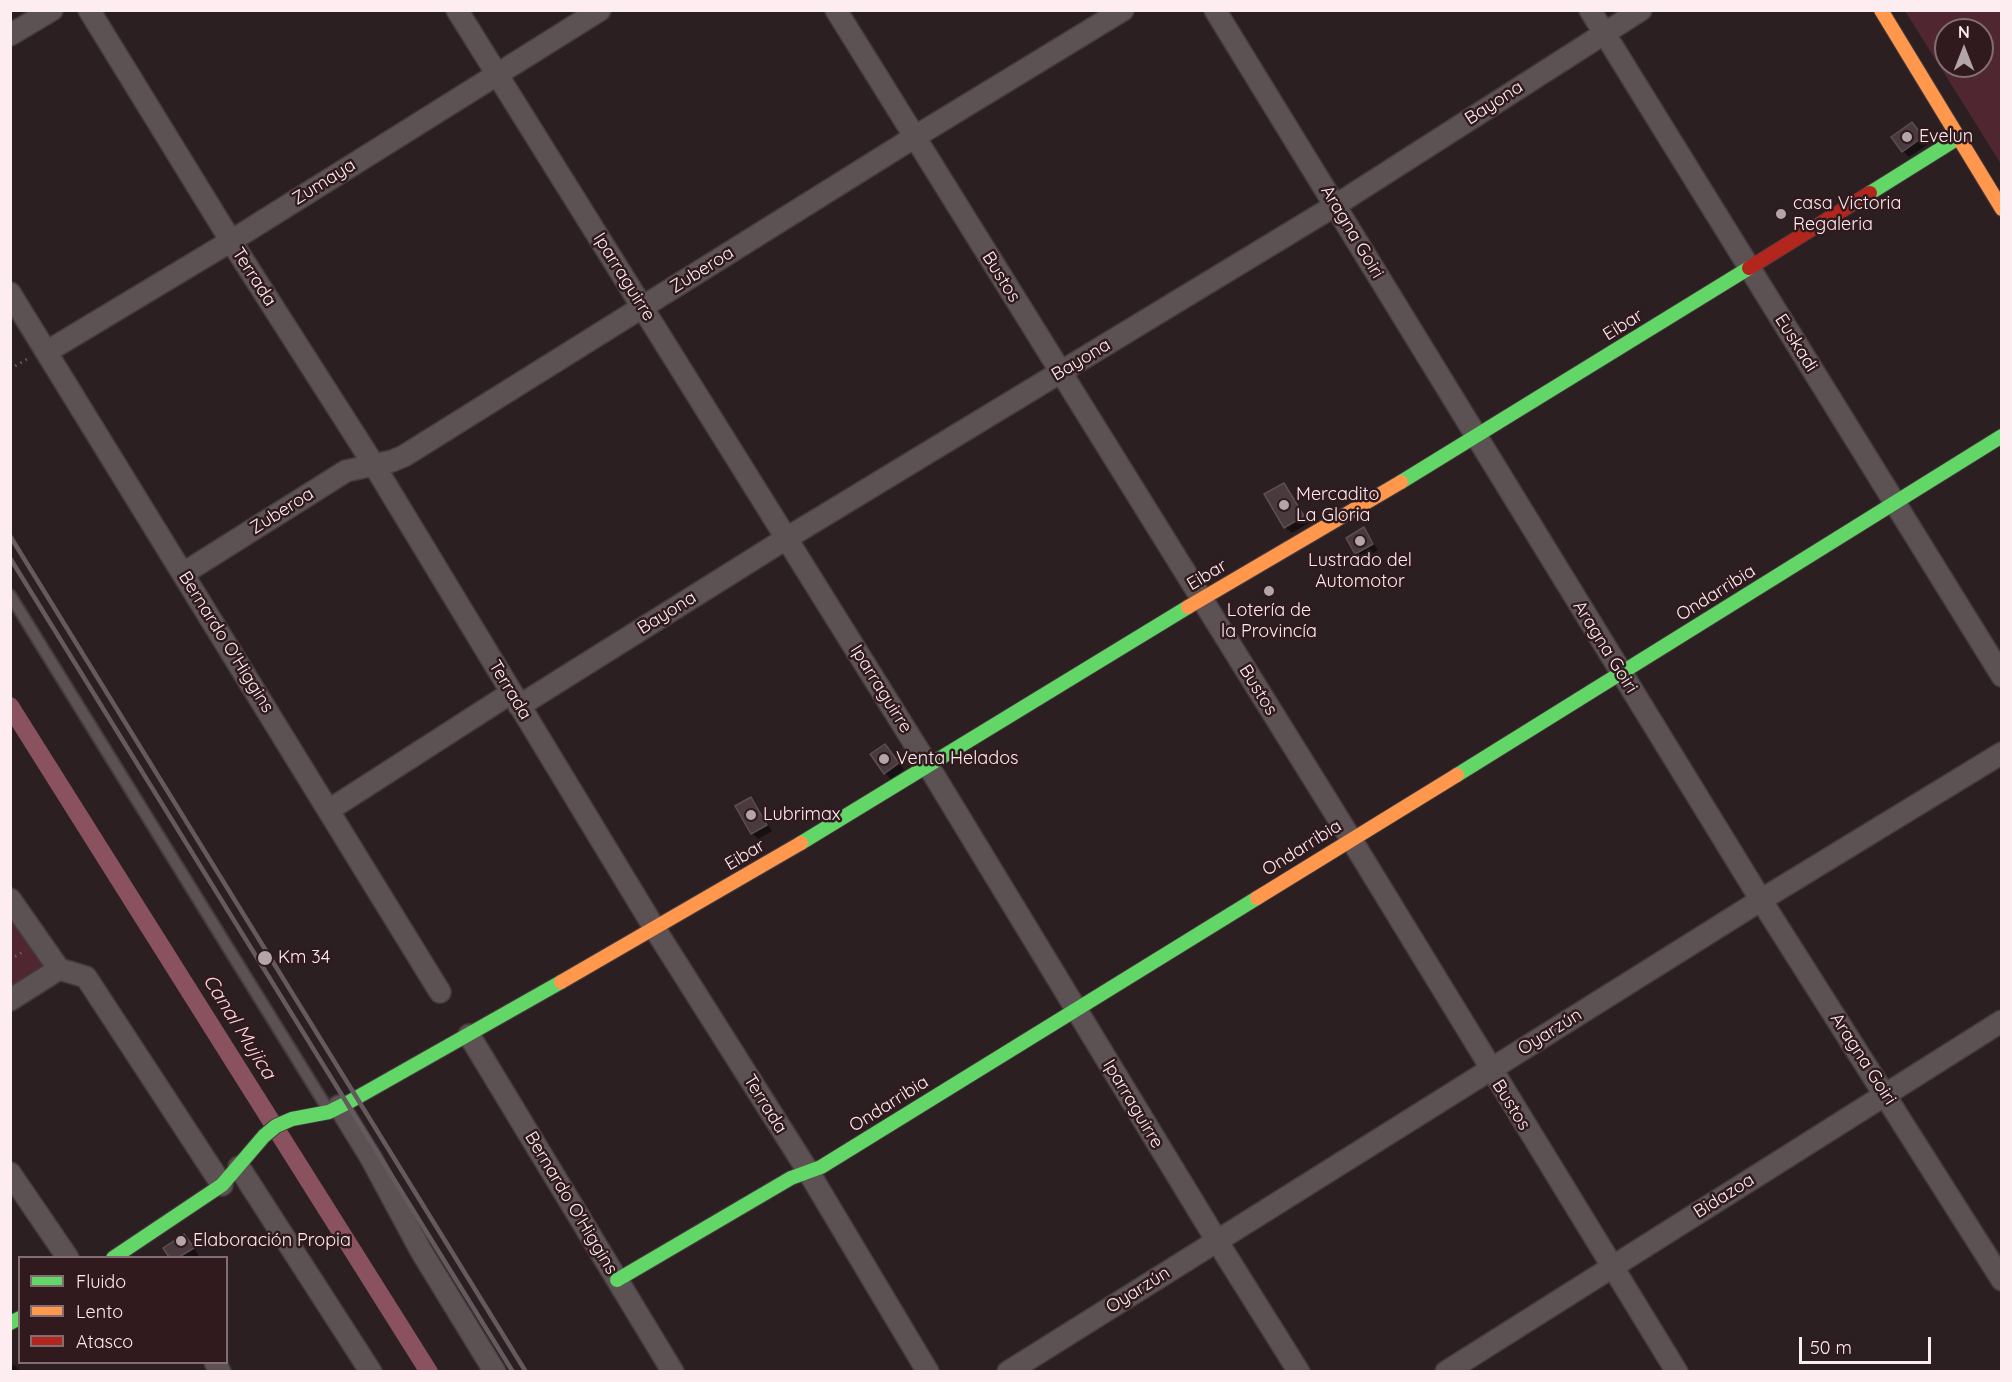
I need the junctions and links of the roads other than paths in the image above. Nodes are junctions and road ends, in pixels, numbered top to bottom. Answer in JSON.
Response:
{"nodes":[{"id":1,"x":52,"y":10,"type":"edge"},
{"id":2,"x":89,"y":10,"type":"edge"},
{"id":3,"x":457,"y":10,"type":"edge"},
{"id":4,"x":600,"y":10,"type":"edge"},
{"id":5,"x":836,"y":10,"type":"edge"},
{"id":6,"x":1123,"y":10,"type":"edge"},
{"id":7,"x":1215,"y":10,"type":"edge"},
{"id":8,"x":1590,"y":10,"type":"edge"},
{"id":9,"x":1641,"y":10,"type":"edge"},
{"id":10,"x":1881,"y":10,"type":"edge"},
{"id":11,"x":1604,"y":33,"type":"junction"},
{"id":12,"x":10,"y":35,"type":"edge"},
{"id":13,"x":496,"y":73,"type":"junction"},
{"id":14,"x":913,"y":138,"type":"junction"},
{"id":15,"x":1958,"y":138,"type":"junction"},
{"id":16,"x":1336,"y":205,"type":"junction"},
{"id":17,"x":2001,"y":209,"type":"edge"},
{"id":18,"x":231,"y":241,"type":"junction"},
{"id":19,"x":1749,"y":268,"type":"junction"},
{"id":20,"x":10,"y":293,"type":"edge"},
{"id":21,"x":643,"y":307,"type":"junction"},
{"id":22,"x":48,"y":351,"type":"junction"},
{"id":23,"x":1061,"y":372,"type":"junction"},
{"id":24,"x":2001,"y":436,"type":"edge"},
{"id":25,"x":1475,"y":439,"type":"junction"},
{"id":26,"x":374,"y":465,"type":"junction"},
{"id":27,"x":1895,"y":501,"type":"junction"},
{"id":28,"x":787,"y":538,"type":"junction"},
{"id":29,"x":184,"y":573,"type":"junction"},
{"id":30,"x":10,"y":595,"type":"edge"},
{"id":31,"x":1201,"y":599,"type":"junction"},
{"id":32,"x":1622,"y":674,"type":"junction"},
{"id":33,"x":2001,"y":676,"type":"edge"},
{"id":34,"x":515,"y":699,"type":"junction"},
{"id":35,"x":2001,"y":753,"type":"edge"},
{"id":36,"x":929,"y":767,"type":"junction"},
{"id":37,"x":329,"y":810,"type":"junction"},
{"id":38,"x":1351,"y":839,"type":"junction"},
{"id":39,"x":10,"y":899,"type":"edge"},
{"id":40,"x":1761,"y":900,"type":"junction"},
{"id":41,"x":655,"y":929,"type":"junction"},
{"id":42,"x":59,"y":969,"type":"junction"},
{"id":43,"x":440,"y":992,"type":"dead end"},
{"id":44,"x":10,"y":1000,"type":"edge"},
{"id":45,"x":1076,"y":1010,"type":"junction"},
{"id":46,"x":2001,"y":1021,"type":"edge"},
{"id":47,"x":469,"y":1035,"type":"junction"},
{"id":48,"x":1490,"y":1070,"type":"junction"},
{"id":49,"x":1886,"y":1095,"type":"junction"},
{"id":50,"x":334,"y":1109,"type":"junction"},
{"id":51,"x":238,"y":1167,"type":"junction"},
{"id":52,"x":808,"y":1171,"type":"junction"},
{"id":53,"x":10,"y":1173,"type":"edge"},
{"id":54,"x":222,"y":1185,"type":"junction"},
{"id":55,"x":1217,"y":1241,"type":"junction"},
{"id":56,"x":145,"y":1249,"type":"edge"},
{"id":57,"x":67,"y":1256,"type":"edge"},
{"id":58,"x":117,"y":1256,"type":"edge"},
{"id":59,"x":1612,"y":1267,"type":"junction"},
{"id":60,"x":617,"y":1280,"type":"junction"},
{"id":61,"x":2001,"y":1280,"type":"edge"},
{"id":62,"x":371,"y":1371,"type":"edge"},
{"id":63,"x":495,"y":1371,"type":"edge"},
{"id":64,"x":673,"y":1371,"type":"edge"},
{"id":65,"x":928,"y":1371,"type":"edge"},
{"id":66,"x":1008,"y":1371,"type":"edge"},
{"id":67,"x":1299,"y":1371,"type":"edge"},
{"id":68,"x":1446,"y":1371,"type":"edge"},
{"id":69,"x":1677,"y":1371,"type":"edge"}],
"edges":[{"from":1,"to":12,"type":"street"},
{"from":2,"to":18,"type":"street","name":"Terrada"},
{"from":3,"to":13,"type":"street","name":"Iparraguirre"},
{"from":4,"to":13,"type":"street","name":"Zumaya"},
{"from":5,"to":14,"type":"street","name":"Bustos"},
{"from":6,"to":14,"type":"street","name":"Zuberoa"},
{"from":7,"to":16,"type":"street","name":"Aragna Goiri"},
{"from":8,"to":11,"type":"street","name":"Euskadi"},
{"from":9,"to":11,"type":"street","name":"Bayona"},
{"from":10,"to":15,"type":"street"},
{"from":11,"to":16,"type":"street","name":"Bayona"},
{"from":11,"to":19,"type":"street","name":"Euskadi"},
{"from":13,"to":18,"type":"street","name":"Zumaya"},
{"from":13,"to":21,"type":"street","name":"Iparraguirre"},
{"from":14,"to":21,"type":"street","name":"Zuberoa"},
{"from":14,"to":23,"type":"street","name":"Bustos"},
{"from":15,"to":17,"type":"street"},
{"from":15,"to":19,"type":"street","name":"Eibar"},
{"from":16,"to":23,"type":"street","name":"Bayona"},
{"from":16,"to":25,"type":"street","name":"Aragna Goiri"},
{"from":18,"to":22,"type":"street","name":"Zumaya"},
{"from":18,"to":26,"type":"street","name":"Terrada"},
{"from":19,"to":25,"type":"street","name":"Eibar"},
{"from":19,"to":27,"type":"street","name":"Euskadi"},
{"from":20,"to":22,"type":"street","name":"Bernardo O'Higgins"},
{"from":21,"to":26,"type":"street","name":"Zuberoa"},
{"from":21,"to":28,"type":"street","name":"Iparraguirre"},
{"from":22,"to":29,"type":"street","name":"Bernardo O'Higgins"},
{"from":23,"to":28,"type":"street","name":"Bayona"},
{"from":23,"to":31,"type":"street","name":"Bustos"},
{"from":24,"to":27,"type":"street","name":"Ondarribia"},
{"from":25,"to":31,"type":"street","name":"Eibar"},
{"from":25,"to":32,"type":"street","name":"Aragna Goiri"},
{"from":26,"to":29,"type":"street","name":"Zuberoa"},
{"from":26,"to":34,"type":"street","name":"Terrada"},
{"from":27,"to":32,"type":"street","name":"Ondarribia"},
{"from":27,"to":33,"type":"street","name":"Euskadi"},
{"from":28,"to":34,"type":"street","name":"Bayona"},
{"from":28,"to":36,"type":"street","name":"Iparraguirre"},
{"from":29,"to":37,"type":"street","name":"Bernardo O'Higgins"},
{"from":30,"to":50,"type":"lane"},
{"from":31,"to":36,"type":"street","name":"Eibar"},
{"from":31,"to":38,"type":"street","name":"Bustos"},
{"from":32,"to":38,"type":"street","name":"Ondarribia"},
{"from":32,"to":40,"type":"street","name":"Aragna Goiri"},
{"from":34,"to":37,"type":"street","name":"Bayona"},
{"from":34,"to":41,"type":"street","name":"Terrada"},
{"from":35,"to":40,"type":"street","name":"Oyarzún"},
{"from":36,"to":41,"type":"street","name":"Eibar"},
{"from":36,"to":45,"type":"street","name":"Iparraguirre"},
{"from":37,"to":43,"type":"street","name":"Bernardo O'Higgins"},
{"from":38,"to":45,"type":"street","name":"Ondarribia"},
{"from":38,"to":48,"type":"street","name":"Bustos"},
{"from":39,"to":42,"type":"street"},
{"from":40,"to":48,"type":"street","name":"Oyarzún"},
{"from":40,"to":49,"type":"street","name":"Aragna Goiri"},
{"from":41,"to":47,"type":"street","name":"Eibar"},
{"from":41,"to":52,"type":"street","name":"Terrada"},
{"from":42,"to":44,"type":"street"},
{"from":42,"to":54,"type":"street"},
{"from":45,"to":52,"type":"street","name":"Ondarribia"},
{"from":45,"to":55,"type":"street","name":"Iparraguirre"},
{"from":46,"to":49,"type":"street","name":"Bidazoa"},
{"from":47,"to":50,"type":"street","name":"Eibar"},
{"from":47,"to":60,"type":"street","name":"Bernardo O'Higgins"},
{"from":48,"to":55,"type":"street","name":"Oyarzún"},
{"from":48,"to":59,"type":"street","name":"Bustos"},
{"from":49,"to":59,"type":"street","name":"Bidazoa"},
{"from":49,"to":61,"type":"street","name":"Aragna Goiri"},
{"from":50,"to":51,"type":"street","name":"Eibar"},
{"from":50,"to":63,"type":"street"},
{"from":51,"to":54,"type":"street","name":"Eibar"},
{"from":51,"to":62,"type":"street"},
{"from":52,"to":60,"type":"street","name":"Ondarribia"},
{"from":52,"to":65,"type":"street","name":"Terrada"},
{"from":53,"to":57,"type":"street"},
{"from":54,"to":56,"type":"street","name":"Eibar"},
{"from":55,"to":66,"type":"street","name":"Oyarzún"},
{"from":55,"to":67,"type":"street","name":"Iparraguirre"},
{"from":56,"to":58,"type":"street","name":"Eibar"},
{"from":59,"to":68,"type":"street","name":"Bidazoa"},
{"from":59,"to":69,"type":"street","name":"Bustos"},
{"from":60,"to":64,"type":"street","name":"Bernardo O'Higgins"}]}
